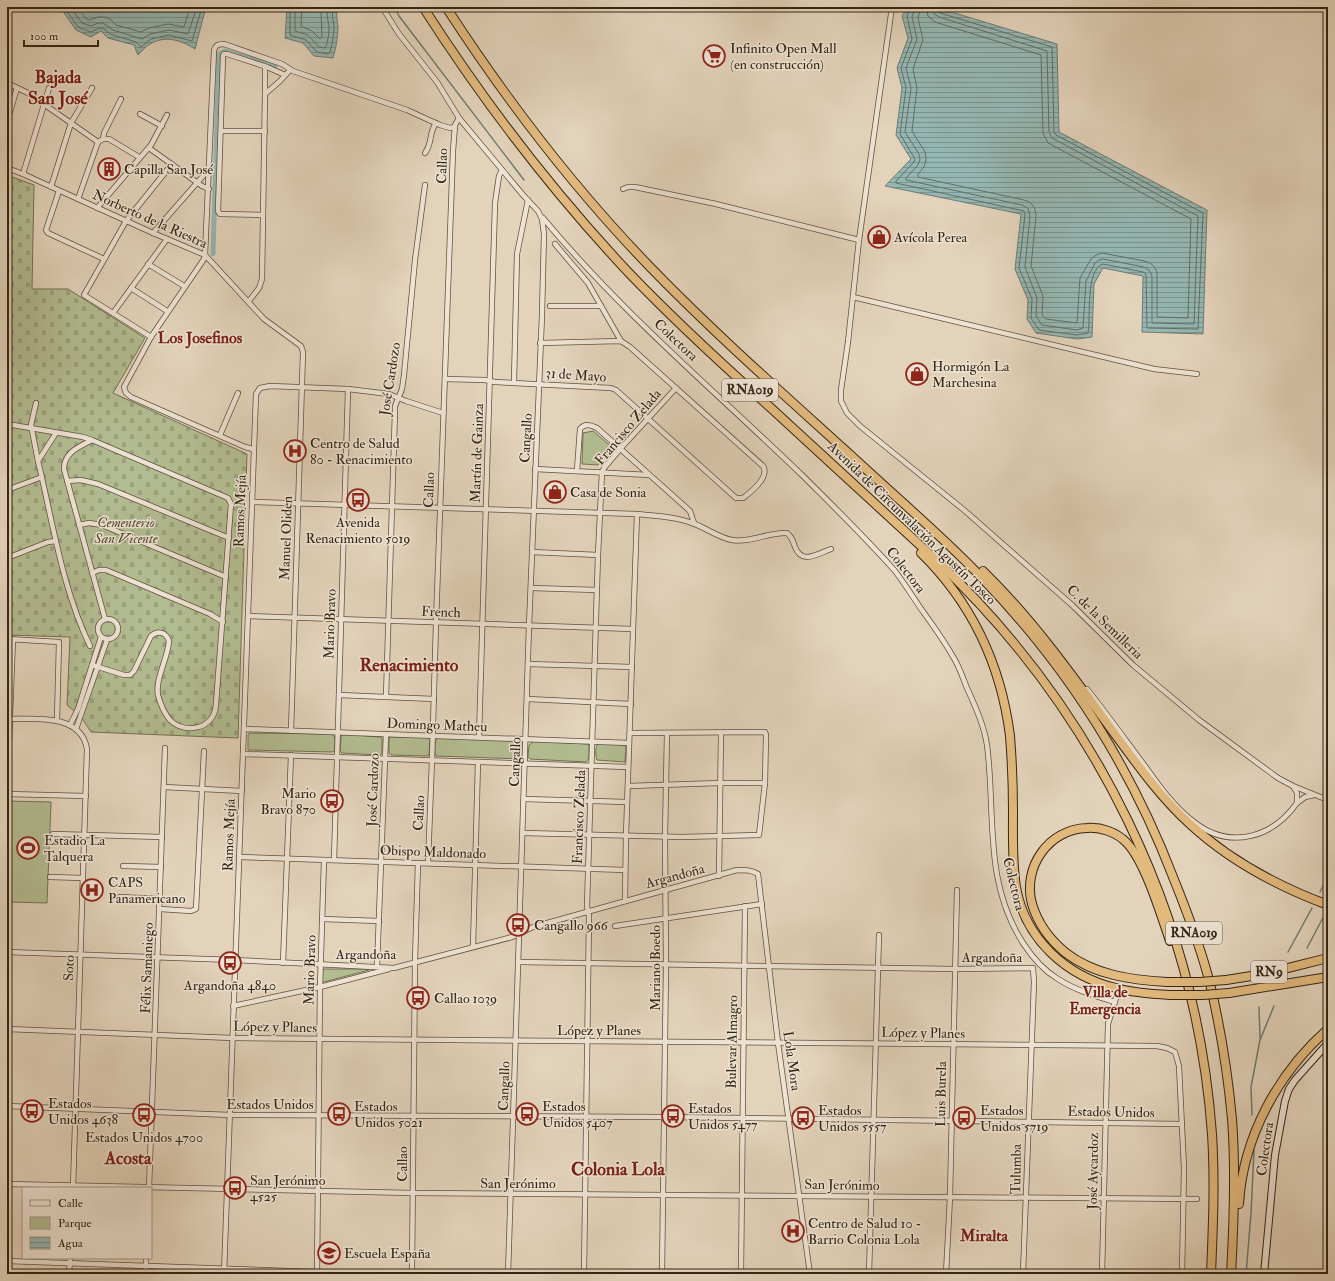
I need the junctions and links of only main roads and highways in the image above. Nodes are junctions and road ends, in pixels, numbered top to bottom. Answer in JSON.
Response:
{"nodes":[{"id":1,"x":417,"y":7,"type":"edge"},
{"id":2,"x":423,"y":7,"type":"edge"},
{"id":3,"x":446,"y":7,"type":"edge"},
{"id":4,"x":452,"y":7,"type":"edge"},
{"id":5,"x":468,"y":41,"type":"junction"},
{"id":6,"x":447,"y":44,"type":"junction"},
{"id":7,"x":862,"y":492,"type":"junction"},
{"id":8,"x":939,"y":535,"type":"junction"},
{"id":9,"x":1328,"y":905,"type":"edge"},
{"id":10,"x":1328,"y":958,"type":"edge"},
{"id":11,"x":1328,"y":977,"type":"edge"},
{"id":12,"x":1328,"y":1029,"type":"edge"},
{"id":13,"x":1204,"y":1064,"type":"junction"},
{"id":14,"x":1211,"y":1274,"type":"edge"},
{"id":15,"x":1231,"y":1274,"type":"edge"}],
"edges":[{"from":1,"to":6,"type":"highway"},
{"from":2,"to":6,"type":"highway","name":"Avenida de Circunvalación Agustín Tosco","number":"RNA019"},
{"from":3,"to":5,"type":"highway","name":"Avenida de Circunvalación Agustín Tosco","number":"RNA019"},
{"from":4,"to":5,"type":"highway"},
{"from":5,"to":8,"type":"highway","name":"Avenida de Circunvalación Agustín Tosco","number":"RNA019"},
{"from":6,"to":7,"type":"highway","name":"Avenida de Circunvalación Agustín Tosco","number":"RNA019"},
{"from":7,"to":11,"type":"highway","number":"RN9","bridge":true},
{"from":7,"to":13,"type":"highway","name":"Avenida de Circunvalación Agustín Tosco","number":"RNA019"},
{"from":8,"to":9,"type":"highway"},
{"from":8,"to":15,"type":"highway","name":"Avenida de Circunvalación Agustín Tosco","number":"RNA019"},
{"from":10,"to":13,"type":"highway","number":"RN9","bridge":true},
{"from":12,"to":15,"type":"highway"},
{"from":13,"to":14,"type":"highway","name":"Avenida de Circunvalación Agustín Tosco","number":"RNA019"}]}
